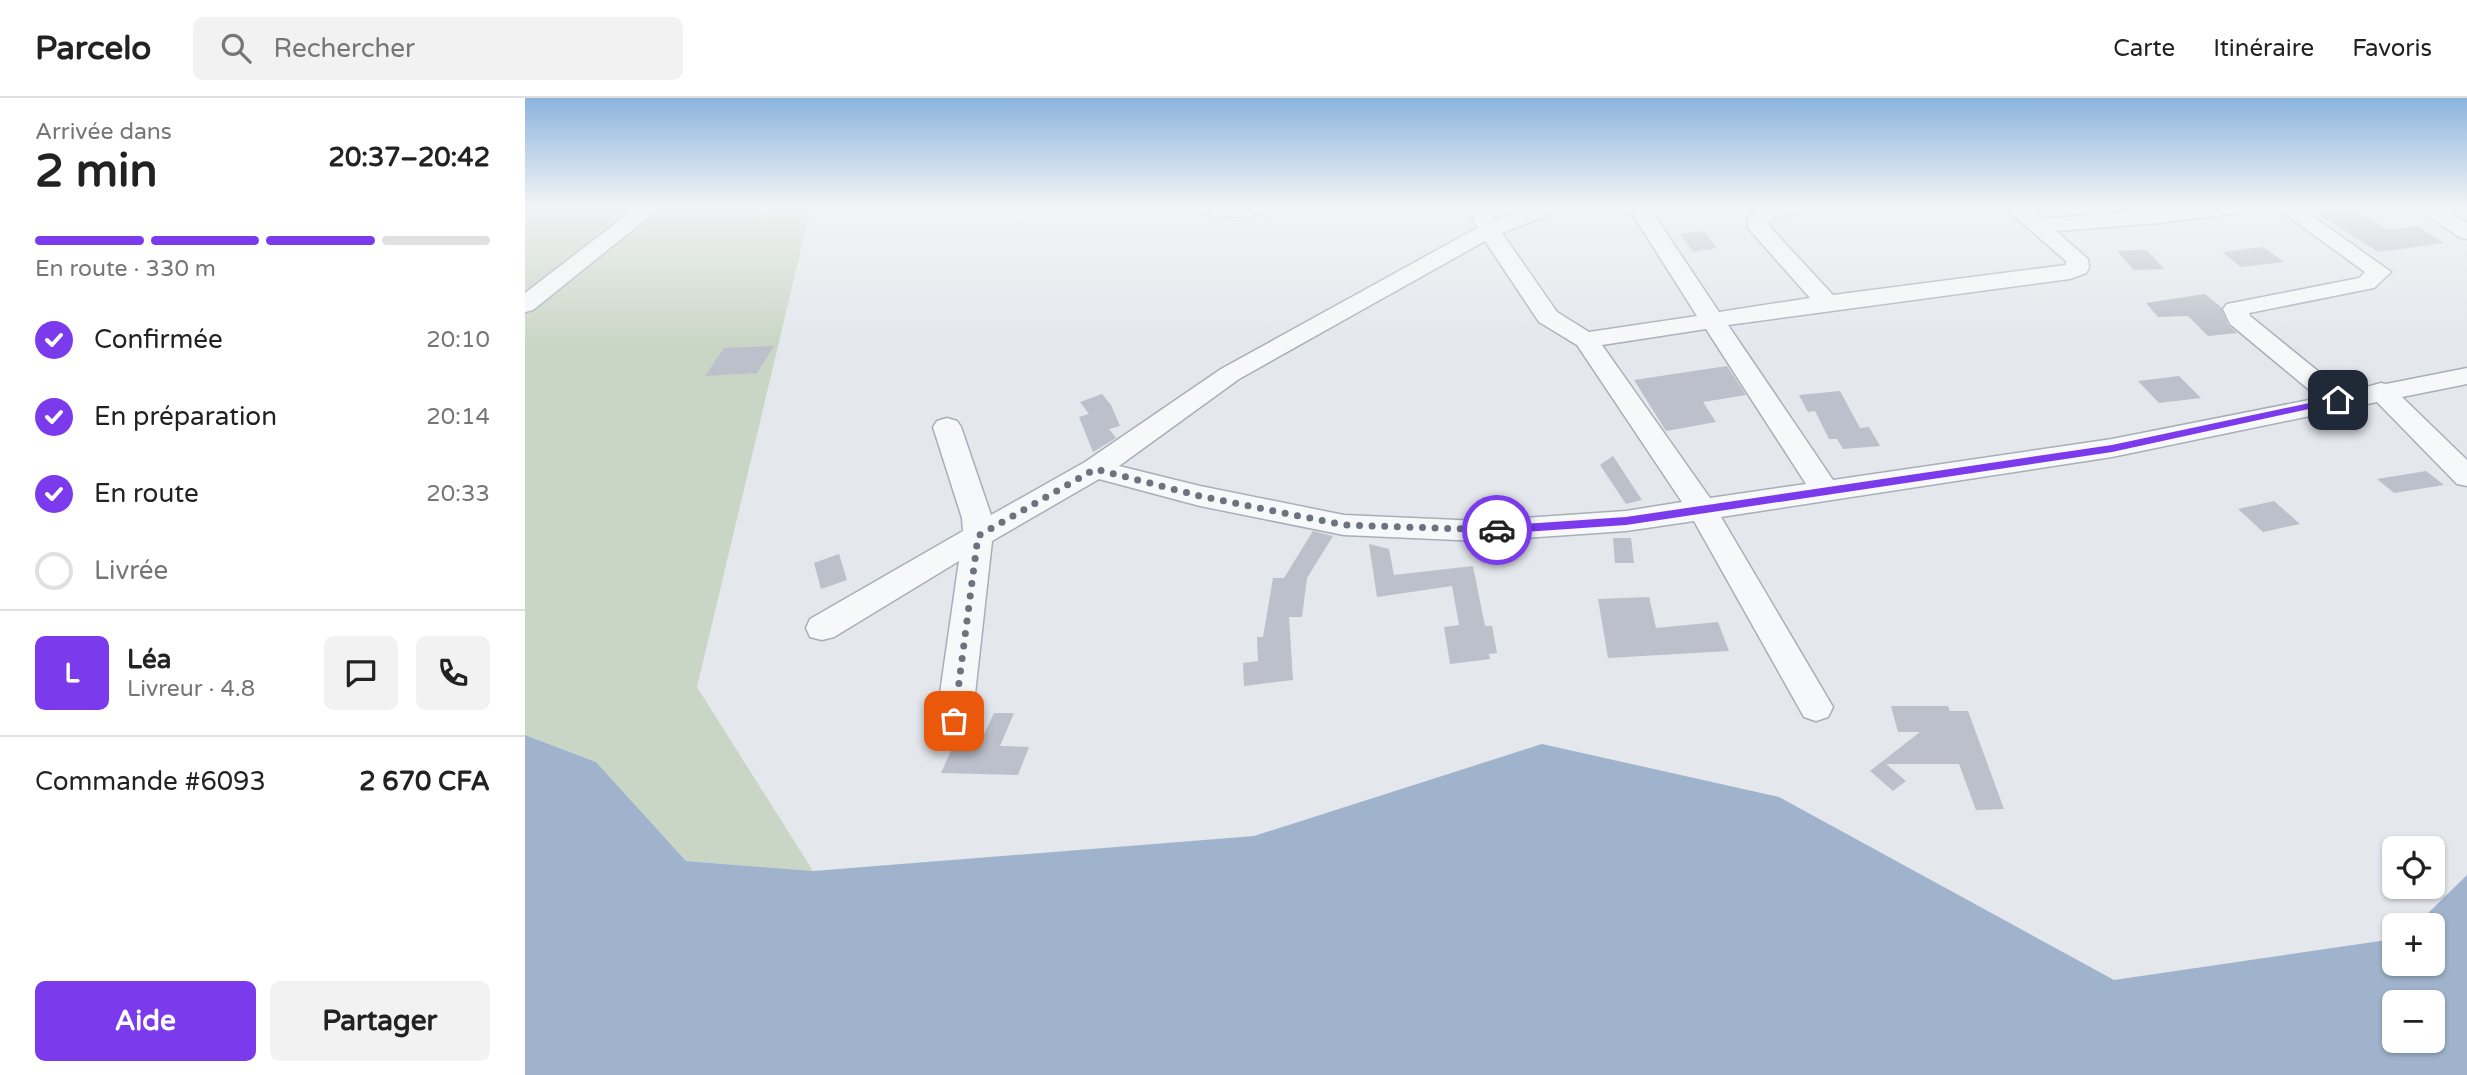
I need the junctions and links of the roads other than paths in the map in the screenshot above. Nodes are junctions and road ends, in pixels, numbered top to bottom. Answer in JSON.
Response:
{"nodes":[{"id":1,"x":592,"y":253,"type":"edge"},
{"id":2,"x":1428,"y":253,"type":"edge"},
{"id":3,"x":1505,"y":253,"type":"edge"},
{"id":4,"x":1668,"y":253,"type":"edge"},
{"id":5,"x":1782,"y":253,"type":"edge"},
{"id":6,"x":2069,"y":253,"type":"edge"},
{"id":7,"x":2352,"y":253,"type":"edge"},
{"id":8,"x":1828,"y":303,"type":"junction"},
{"id":9,"x":525,"y":305,"type":"edge"},
{"id":10,"x":1712,"y":321,"type":"junction"},
{"id":11,"x":1587,"y":340,"type":"junction"},
{"id":12,"x":2467,"y":376,"type":"edge"},
{"id":13,"x":2381,"y":391,"type":"junction"},
{"id":14,"x":2338,"y":400,"type":"junction"},
{"id":15,"x":947,"y":427,"type":"dead end"},
{"id":16,"x":1095,"y":469,"type":"junction"},
{"id":17,"x":2467,"y":477,"type":"edge"},
{"id":18,"x":1825,"y":491,"type":"junction"},
{"id":19,"x":1702,"y":509,"type":"junction"},
{"id":20,"x":978,"y":536,"type":"junction"},
{"id":21,"x":822,"y":628,"type":"dead end"},
{"id":22,"x":1816,"y":707,"type":"dead end"},
{"id":23,"x":954,"y":721,"type":"dead end"}],
"edges":[{"from":1,"to":9,"type":"street"},
{"from":2,"to":16,"type":"street"},
{"from":3,"to":11,"type":"street"},
{"from":4,"to":10,"type":"street"},
{"from":5,"to":8,"type":"street"},
{"from":6,"to":8,"type":"street"},
{"from":7,"to":14,"type":"street"},
{"from":8,"to":10,"type":"street"},
{"from":10,"to":11,"type":"street"},
{"from":10,"to":18,"type":"street"},
{"from":11,"to":19,"type":"street"},
{"from":12,"to":13,"type":"street"},
{"from":13,"to":14,"type":"street"},
{"from":13,"to":17,"type":"street"},
{"from":14,"to":18,"type":"street"},
{"from":15,"to":20,"type":"street"},
{"from":16,"to":19,"type":"street"},
{"from":16,"to":20,"type":"street"},
{"from":18,"to":19,"type":"street"},
{"from":19,"to":22,"type":"street"},
{"from":20,"to":21,"type":"street"},
{"from":20,"to":23,"type":"street"}]}
